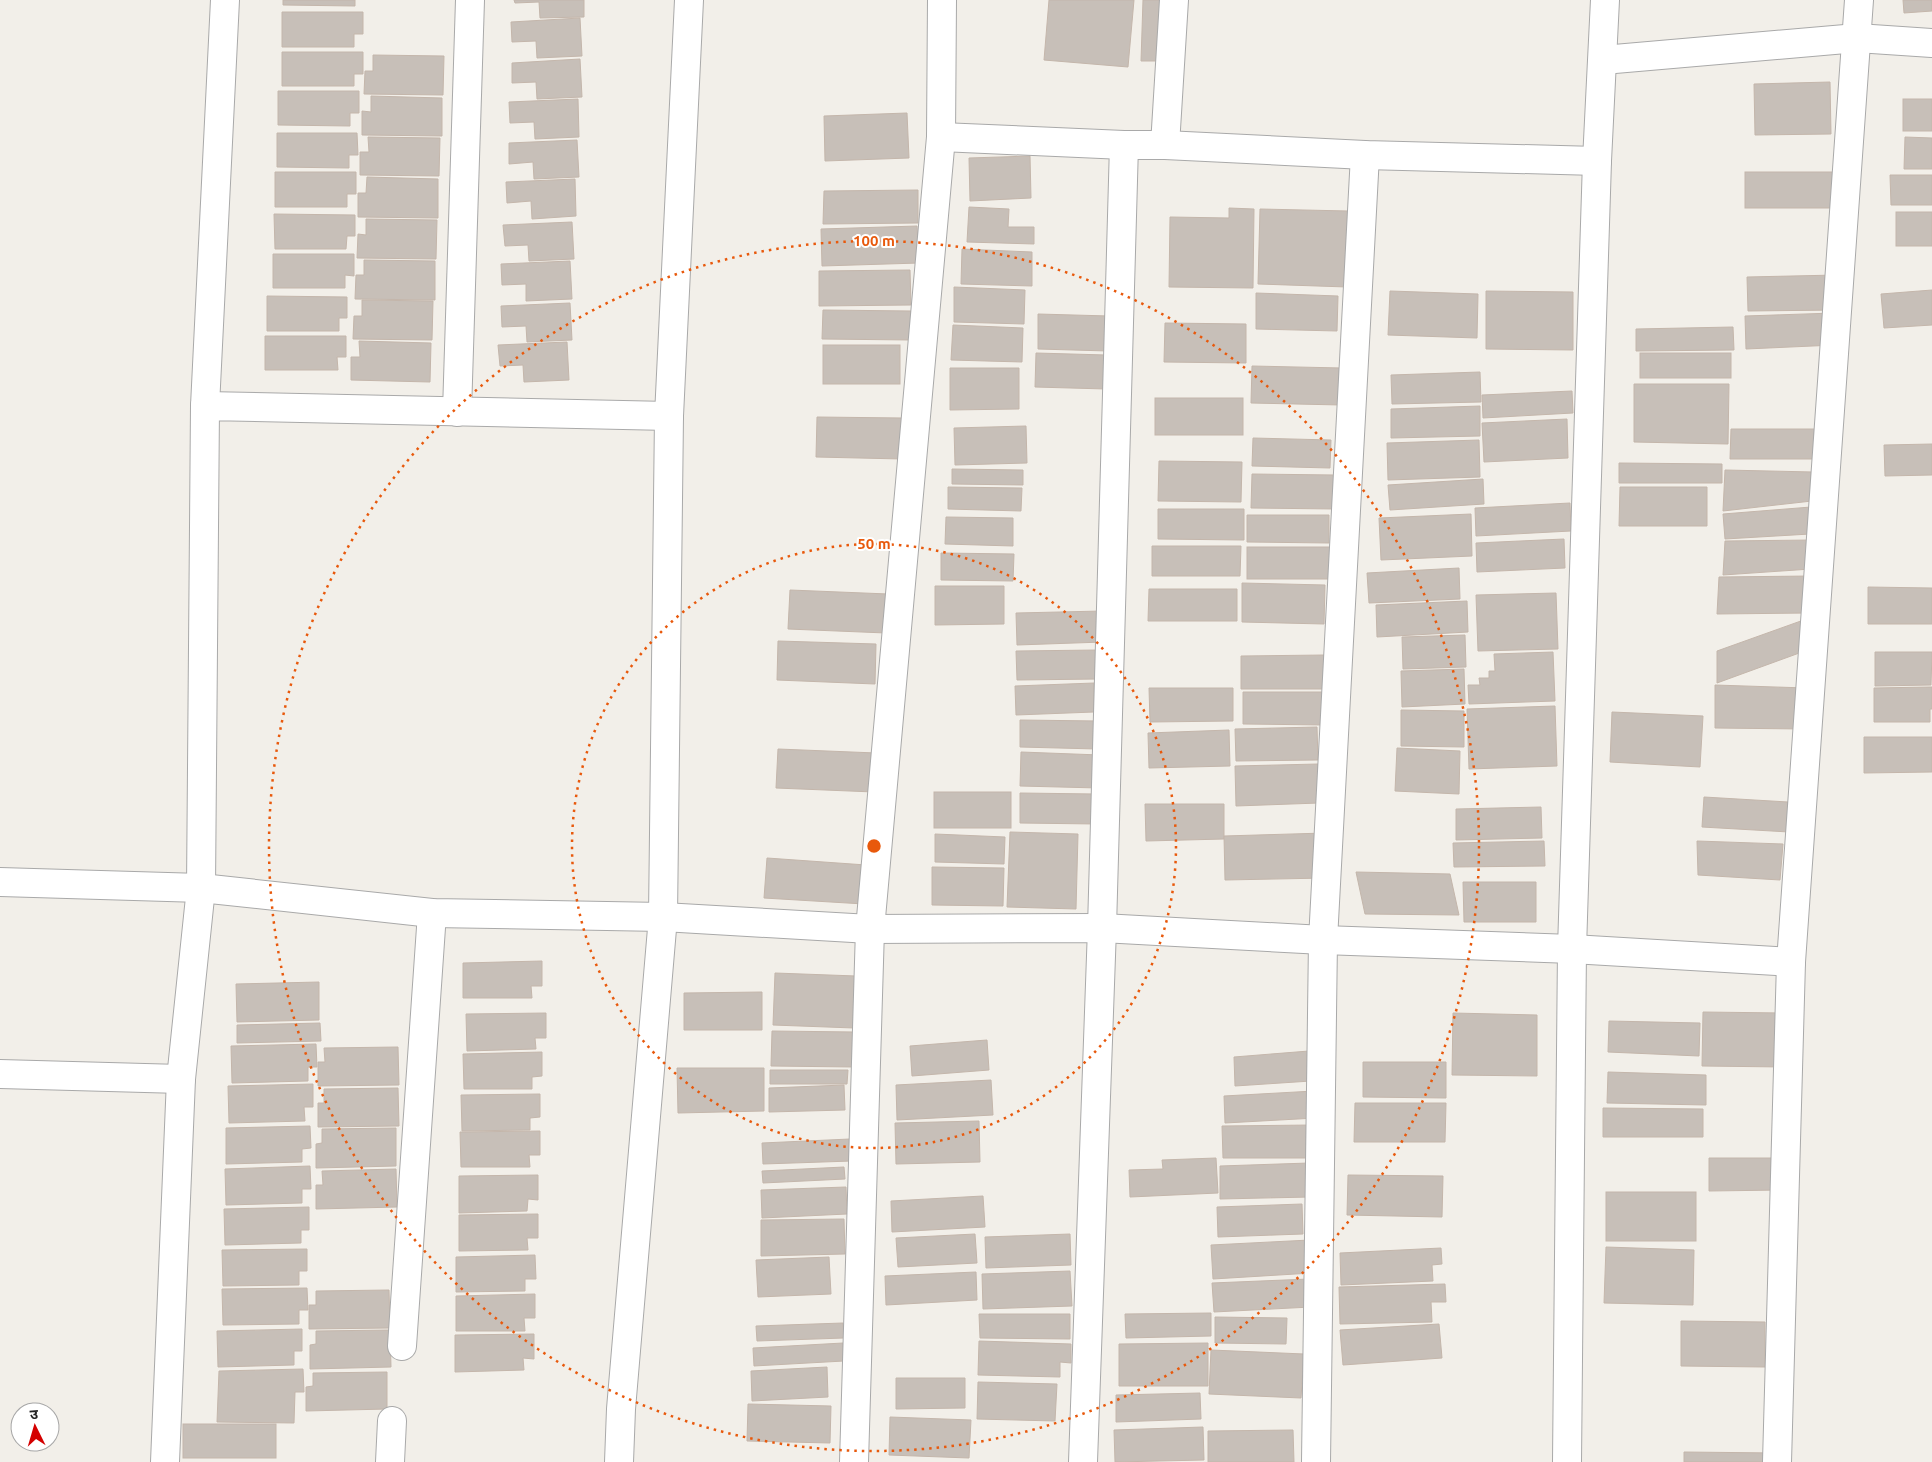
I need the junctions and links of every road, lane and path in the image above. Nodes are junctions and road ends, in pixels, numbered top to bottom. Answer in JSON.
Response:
{"nodes":[{"id":1,"x":225,"y":0,"type":"edge"},
{"id":2,"x":470,"y":0,"type":"edge"},
{"id":3,"x":689,"y":0,"type":"edge"},
{"id":4,"x":942,"y":0,"type":"edge"},
{"id":5,"x":1174,"y":0,"type":"edge"},
{"id":6,"x":1605,"y":0,"type":"edge"},
{"id":7,"x":1859,"y":0,"type":"edge"},
{"id":8,"x":1857,"y":38,"type":"junction"},
{"id":9,"x":1932,"y":43,"type":"edge"},
{"id":10,"x":1603,"y":60,"type":"junction"},
{"id":11,"x":941,"y":137,"type":"junction"},
{"id":12,"x":1165,"y":144,"type":"junction"},
{"id":13,"x":1124,"y":145,"type":"junction"},
{"id":14,"x":1365,"y":155,"type":"junction"},
{"id":15,"x":1597,"y":160,"type":"junction"},
{"id":16,"x":205,"y":406,"type":"junction"},
{"id":17,"x":457,"y":412,"type":"junction"},
{"id":18,"x":669,"y":416,"type":"junction"},
{"id":19,"x":0,"y":882,"type":"edge"},
{"id":20,"x":201,"y":888,"type":"junction"},
{"id":21,"x":432,"y":913,"type":"junction"},
{"id":22,"x":663,"y":917,"type":"junction"},
{"id":23,"x":1102,"y":928,"type":"junction"},
{"id":24,"x":870,"y":929,"type":"junction"},
{"id":25,"x":1324,"y":940,"type":"junction"},
{"id":26,"x":1572,"y":948,"type":"junction"},
{"id":27,"x":1792,"y":962,"type":"junction"},
{"id":28,"x":0,"y":1074,"type":"edge"},
{"id":29,"x":181,"y":1079,"type":"junction"},
{"id":30,"x":402,"y":1346,"type":"dead end"},
{"id":31,"x":392,"y":1421,"type":"dead end"},
{"id":32,"x":166,"y":1462,"type":"edge"},
{"id":33,"x":390,"y":1462,"type":"edge"},
{"id":34,"x":619,"y":1462,"type":"edge"},
{"id":35,"x":854,"y":1462,"type":"edge"},
{"id":36,"x":1083,"y":1462,"type":"edge"},
{"id":37,"x":1316,"y":1462,"type":"edge"},
{"id":38,"x":1567,"y":1462,"type":"edge"},
{"id":39,"x":1777,"y":1462,"type":"edge"}],
"edges":[{"from":1,"to":16,"type":"street"},
{"from":2,"to":17,"type":"street"},
{"from":3,"to":18,"type":"street"},
{"from":4,"to":11,"type":"street"},
{"from":5,"to":12,"type":"street"},
{"from":6,"to":10,"type":"street"},
{"from":7,"to":8,"type":"street"},
{"from":8,"to":9,"type":"street"},
{"from":8,"to":10,"type":"street"},
{"from":8,"to":27,"type":"street"},
{"from":10,"to":15,"type":"street"},
{"from":11,"to":13,"type":"street"},
{"from":11,"to":24,"type":"street"},
{"from":12,"to":13,"type":"street"},
{"from":12,"to":14,"type":"street"},
{"from":13,"to":23,"type":"street"},
{"from":14,"to":15,"type":"street"},
{"from":14,"to":25,"type":"street"},
{"from":15,"to":26,"type":"street"},
{"from":16,"to":17,"type":"street"},
{"from":16,"to":20,"type":"street"},
{"from":17,"to":18,"type":"street"},
{"from":18,"to":22,"type":"street"},
{"from":19,"to":20,"type":"street"},
{"from":20,"to":21,"type":"street"},
{"from":20,"to":29,"type":"street"},
{"from":21,"to":22,"type":"street"},
{"from":21,"to":30,"type":"street"},
{"from":22,"to":24,"type":"street"},
{"from":22,"to":34,"type":"street"},
{"from":23,"to":24,"type":"street"},
{"from":23,"to":25,"type":"street"},
{"from":23,"to":36,"type":"street"},
{"from":24,"to":35,"type":"street"},
{"from":25,"to":26,"type":"street"},
{"from":25,"to":37,"type":"street"},
{"from":26,"to":27,"type":"street"},
{"from":26,"to":38,"type":"street"},
{"from":27,"to":39,"type":"street"},
{"from":28,"to":29,"type":"street"},
{"from":29,"to":32,"type":"street"},
{"from":31,"to":33,"type":"street"}]}
